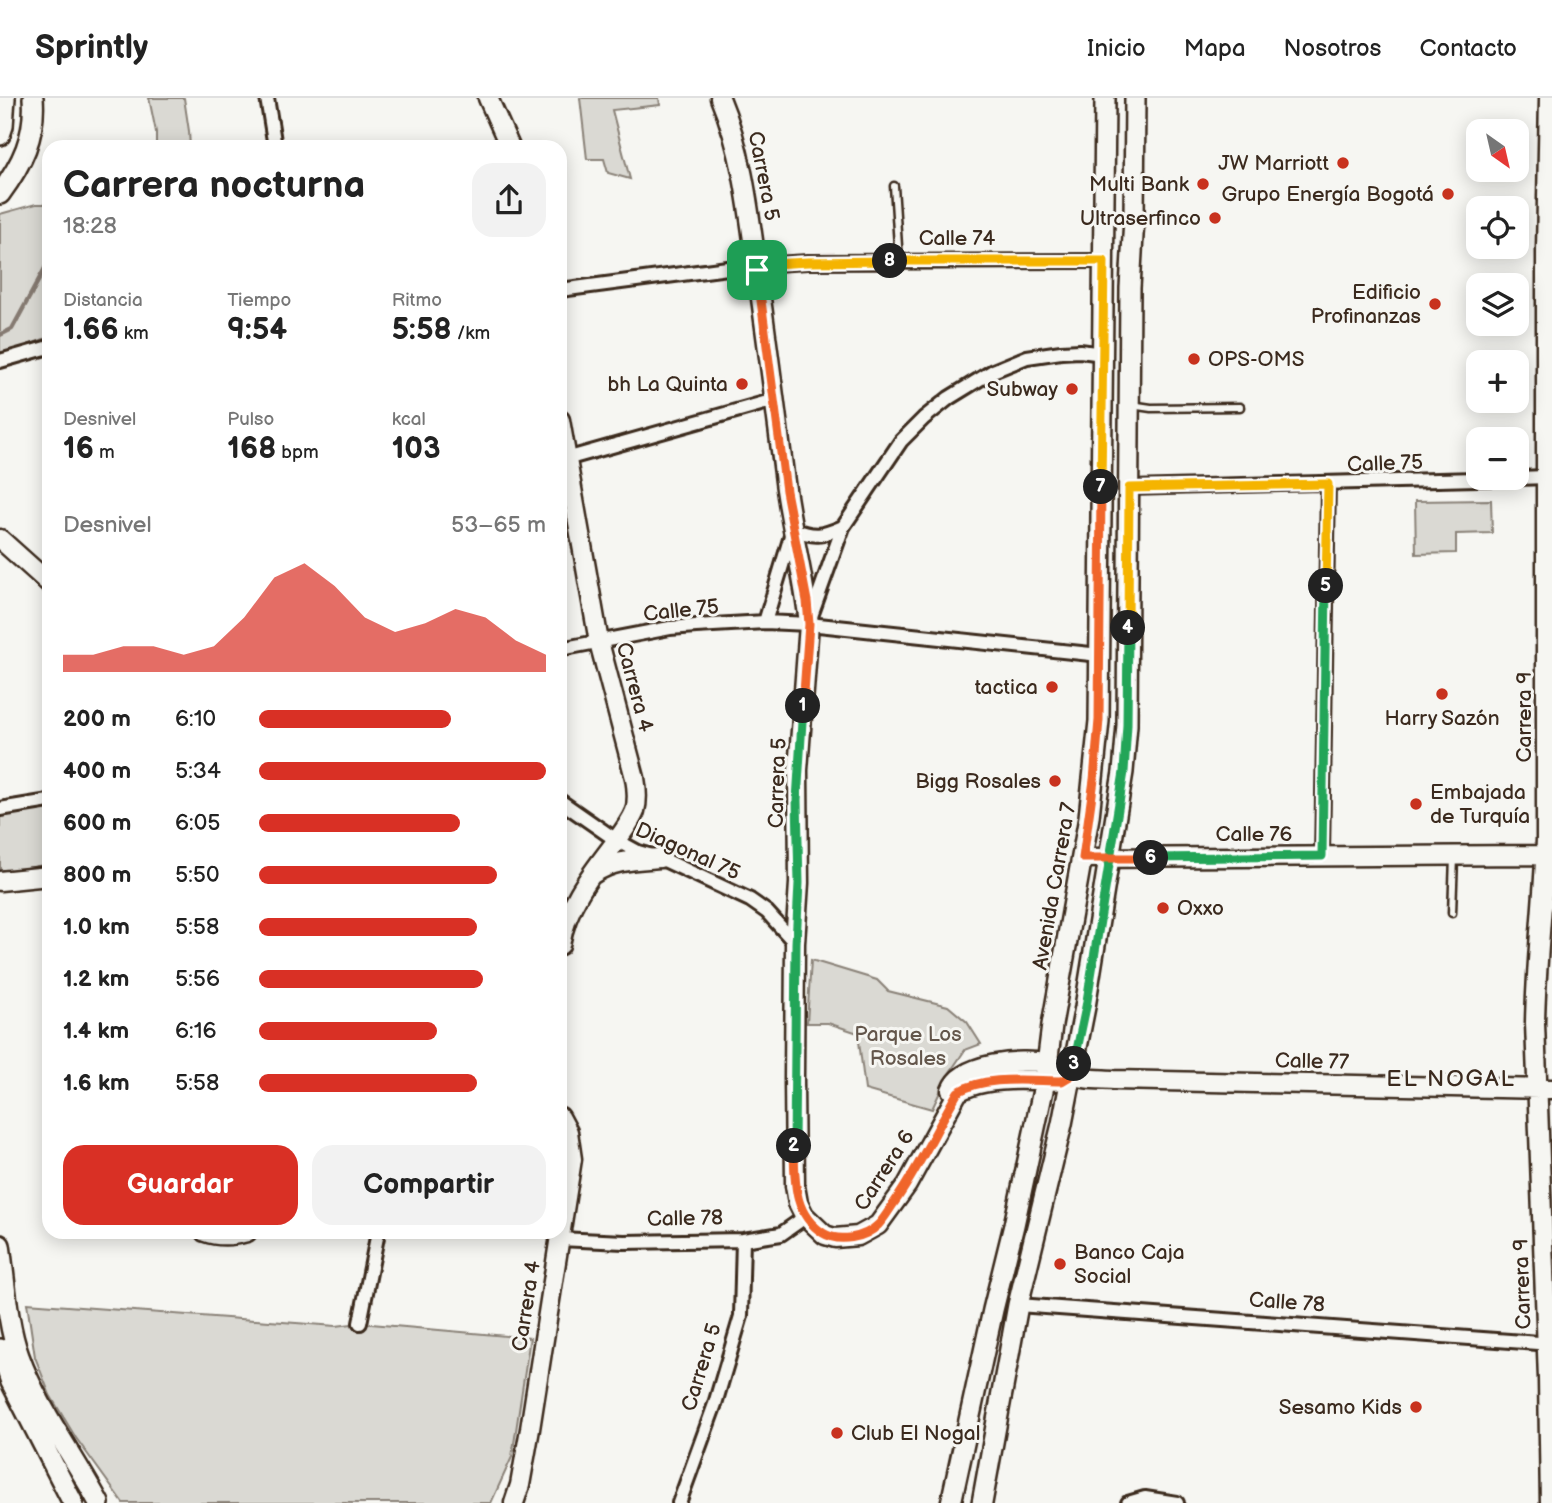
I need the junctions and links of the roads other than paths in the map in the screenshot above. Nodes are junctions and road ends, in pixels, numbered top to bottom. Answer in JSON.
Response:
{"nodes":[{"id":1,"x":5,"y":98,"type":"edge"},
{"id":2,"x":267,"y":98,"type":"edge"},
{"id":3,"x":488,"y":98,"type":"edge"},
{"id":4,"x":720,"y":98,"type":"edge"},
{"id":5,"x":1105,"y":98,"type":"edge"},
{"id":6,"x":1135,"y":98,"type":"edge"},
{"id":7,"x":1549,"y":98,"type":"edge"},
{"id":8,"x":34,"y":99,"type":"edge"},
{"id":9,"x":0,"y":135,"type":"edge"},
{"id":10,"x":274,"y":140,"type":"edge"},
{"id":11,"x":507,"y":140,"type":"edge"},
{"id":12,"x":894,"y":186,"type":"dead end"},
{"id":13,"x":0,"y":194,"type":"edge"},
{"id":14,"x":1549,"y":210,"type":"edge"},
{"id":15,"x":899,"y":261,"type":"junction"},
{"id":16,"x":1104,"y":261,"type":"junction"},
{"id":17,"x":756,"y":265,"type":"junction"},
{"id":18,"x":567,"y":289,"type":"edge"},
{"id":19,"x":42,"y":348,"type":"edge"},
{"id":20,"x":1103,"y":354,"type":"junction"},
{"id":21,"x":0,"y":361,"type":"edge"},
{"id":22,"x":775,"y":400,"type":"junction"},
{"id":23,"x":1129,"y":405,"type":"junction"},
{"id":24,"x":1240,"y":407,"type":"dead end"},
{"id":25,"x":567,"y":458,"type":"edge"},
{"id":26,"x":567,"y":464,"type":"edge"},
{"id":27,"x":1550,"y":477,"type":"edge"},
{"id":28,"x":1529,"y":478,"type":"edge"},
{"id":29,"x":1466,"y":480,"type":"edge"},
{"id":30,"x":1328,"y":484,"type":"junction"},
{"id":31,"x":1129,"y":488,"type":"junction"},
{"id":32,"x":843,"y":527,"type":"junction"},
{"id":33,"x":793,"y":528,"type":"junction"},
{"id":34,"x":0,"y":539,"type":"edge"},
{"id":35,"x":42,"y":577,"type":"edge"},
{"id":36,"x":765,"y":622,"type":"junction"},
{"id":37,"x":809,"y":624,"type":"junction"},
{"id":38,"x":599,"y":642,"type":"junction"},
{"id":39,"x":567,"y":648,"type":"edge"},
{"id":40,"x":1100,"y":655,"type":"junction"},
{"id":41,"x":42,"y":802,"type":"edge"},
{"id":42,"x":567,"y":806,"type":"edge"},
{"id":43,"x":0,"y":809,"type":"edge"},
{"id":44,"x":616,"y":840,"type":"junction"},
{"id":45,"x":1454,"y":855,"type":"junction"},
{"id":46,"x":1549,"y":855,"type":"edge"},
{"id":47,"x":1322,"y":856,"type":"junction"},
{"id":48,"x":660,"y":858,"type":"junction"},
{"id":49,"x":1083,"y":858,"type":"junction"},
{"id":50,"x":1109,"y":858,"type":"junction"},
{"id":51,"x":42,"y":877,"type":"edge"},
{"id":52,"x":589,"y":877,"type":"junction"},
{"id":53,"x":0,"y":881,"type":"edge"},
{"id":54,"x":1452,"y":913,"type":"dead end"},
{"id":55,"x":567,"y":918,"type":"edge"},
{"id":56,"x":796,"y":943,"type":"junction"},
{"id":57,"x":1047,"y":1072,"type":"junction"},
{"id":58,"x":1072,"y":1075,"type":"junction"},
{"id":59,"x":1545,"y":1089,"type":"edge"},
{"id":60,"x":947,"y":1111,"type":"joint"},
{"id":61,"x":567,"y":1130,"type":"edge"},
{"id":62,"x":567,"y":1190,"type":"edge"},
{"id":63,"x":804,"y":1215,"type":"junction"},
{"id":64,"x":567,"y":1238,"type":"edge"},
{"id":65,"x":377,"y":1239,"type":"edge"},
{"id":66,"x":559,"y":1239,"type":"edge"},
{"id":67,"x":743,"y":1240,"type":"junction"},
{"id":68,"x":0,"y":1245,"type":"edge"},
{"id":69,"x":1018,"y":1305,"type":"junction"},
{"id":70,"x":360,"y":1323,"type":"dead end"},
{"id":71,"x":1549,"y":1344,"type":"edge"},
{"id":72,"x":0,"y":1349,"type":"edge"},
{"id":73,"x":73,"y":1503,"type":"edge"},
{"id":74,"x":99,"y":1503,"type":"edge"},
{"id":75,"x":514,"y":1503,"type":"edge"},
{"id":76,"x":680,"y":1503,"type":"edge"},
{"id":77,"x":951,"y":1503,"type":"edge"},
{"id":78,"x":982,"y":1503,"type":"edge"},
{"id":79,"x":1128,"y":1503,"type":"edge"},
{"id":80,"x":1177,"y":1503,"type":"edge"},
{"id":81,"x":1550,"y":1503,"type":"edge"}],
"edges":[{"from":1,"to":9,"type":"main road"},
{"from":2,"to":10,"type":"street"},
{"from":3,"to":11,"type":"street"},
{"from":4,"to":17,"type":"street","name":"Carrera 5"},
{"from":5,"to":16,"type":"main road","name":"Avenida Carrera 7"},
{"from":6,"to":23,"type":"main road"},
{"from":7,"to":14,"type":"street","name":"Carrera 9"},
{"from":8,"to":13,"type":"main road"},
{"from":12,"to":15,"type":"lane"},
{"from":14,"to":27,"type":"street","name":"Carrera 9"},
{"from":15,"to":16,"type":"street","name":"Calle 74"},
{"from":15,"to":17,"type":"street","name":"Calle 74"},
{"from":16,"to":20,"type":"main road","name":"Avenida Carrera 7"},
{"from":17,"to":18,"type":"street","name":"Calle 74"},
{"from":17,"to":22,"type":"street","name":"Carrera 5"},
{"from":19,"to":21,"type":"street"},
{"from":20,"to":32,"type":"street"},
{"from":20,"to":40,"type":"main road","name":"Avenida Carrera 7"},
{"from":22,"to":25,"type":"street"},
{"from":22,"to":33,"type":"street","name":"Carrera 5"},
{"from":23,"to":24,"type":"lane"},
{"from":23,"to":31,"type":"main road"},
{"from":26,"to":38,"type":"street","name":"Carrera 4"},
{"from":27,"to":28,"type":"street","name":"Calle 75"},
{"from":27,"to":46,"type":"street","name":"Carrera 9"},
{"from":29,"to":30,"type":"street","name":"Calle 75"},
{"from":30,"to":31,"type":"street","name":"Calle 75"},
{"from":30,"to":47,"type":"street"},
{"from":31,"to":50,"type":"main road"},
{"from":32,"to":33,"type":"street"},
{"from":32,"to":37,"type":"street"},
{"from":33,"to":36,"type":"street"},
{"from":33,"to":37,"type":"street","name":"Carrera 5"},
{"from":34,"to":35,"type":"street"},
{"from":36,"to":37,"type":"street","name":"Calle 75"},
{"from":36,"to":38,"type":"street","name":"Calle 75"},
{"from":37,"to":40,"type":"street","name":"Calle 75"},
{"from":37,"to":56,"type":"street","name":"Carrera 5"},
{"from":38,"to":39,"type":"street","name":"Calle 75"},
{"from":38,"to":44,"type":"street","name":"Carrera 4"},
{"from":40,"to":49,"type":"main road","name":"Avenida Carrera 7"},
{"from":41,"to":43,"type":"street"},
{"from":42,"to":44,"type":"street","name":"Diagonal 75"},
{"from":44,"to":48,"type":"street","name":"Diagonal 75"},
{"from":44,"to":52,"type":"street","name":"Carrera 4"},
{"from":45,"to":46,"type":"street","name":"Calle 76"},
{"from":45,"to":47,"type":"street","name":"Calle 76"},
{"from":45,"to":54,"type":"lane"},
{"from":46,"to":59,"type":"street","name":"Carrera 9"},
{"from":47,"to":50,"type":"street","name":"Calle 76"},
{"from":48,"to":52,"type":"street"},
{"from":48,"to":56,"type":"street","name":"Diagonal 75"},
{"from":49,"to":50,"type":"street","name":"Calle 76"},
{"from":49,"to":57,"type":"main road","name":"Avenida Carrera 7"},
{"from":50,"to":58,"type":"main road"},
{"from":51,"to":53,"type":"street"},
{"from":52,"to":55,"type":"street","name":"Carrera 4"},
{"from":56,"to":63,"type":"street","name":"Carrera 5"},
{"from":57,"to":58,"type":"street","name":"Calle 77"},
{"from":57,"to":60,"type":"street","name":"Calle 77"},
{"from":57,"to":77,"type":"main road","name":"Avenida Carrera 7"},
{"from":58,"to":59,"type":"street","name":"Calle 77"},
{"from":58,"to":69,"type":"main road"},
{"from":59,"to":71,"type":"street","name":"Carrera 9"},
{"from":60,"to":63,"type":"street","name":"Carrera 6"},
{"from":61,"to":62,"type":"street","name":"Carrera 4"},
{"from":63,"to":67,"type":"street","name":"Calle 78"},
{"from":64,"to":67,"type":"street","name":"Calle 78"},
{"from":65,"to":70,"type":"street"},
{"from":66,"to":75,"type":"street","name":"Carrera 4"},
{"from":67,"to":76,"type":"street","name":"Carrera 5"},
{"from":68,"to":74,"type":"main road"},
{"from":69,"to":71,"type":"street","name":"Calle 78"},
{"from":69,"to":78,"type":"main road"},
{"from":71,"to":81,"type":"street","name":"Carrera 9"},
{"from":72,"to":73,"type":"main road"},
{"from":79,"to":80,"type":"street"}]}
